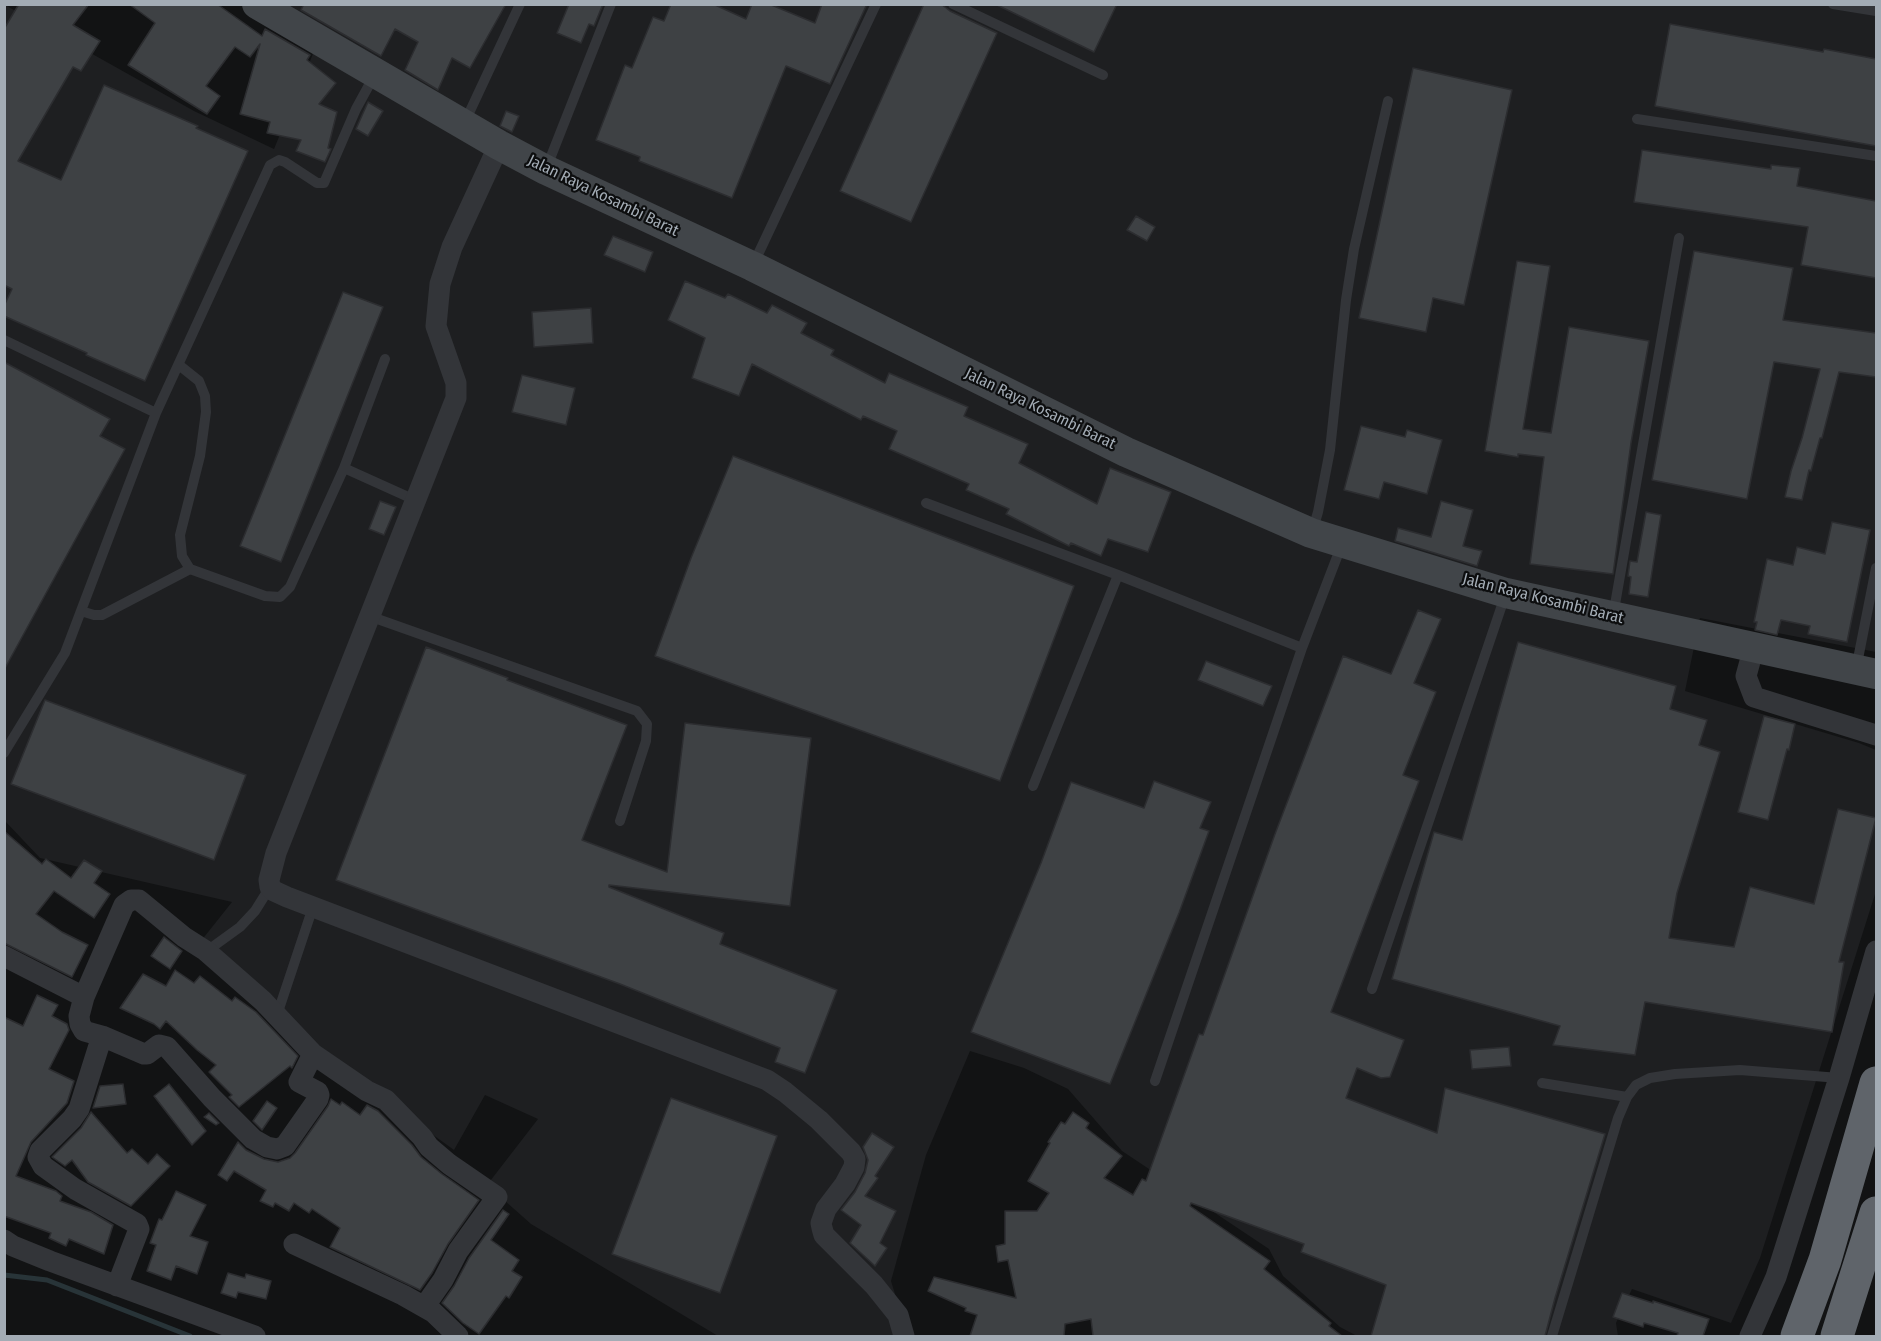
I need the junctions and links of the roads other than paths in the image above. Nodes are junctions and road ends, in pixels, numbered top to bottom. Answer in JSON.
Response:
{"nodes":[{"id":1,"x":520,"y":4,"type":"edge"},
{"id":2,"x":611,"y":4,"type":"edge"},
{"id":3,"x":876,"y":4,"type":"edge"},
{"id":4,"x":953,"y":4,"type":"edge"},
{"id":5,"x":1833,"y":4,"type":"edge"},
{"id":6,"x":260,"y":5,"type":"edge"},
{"id":7,"x":1876,"y":11,"type":"edge"},
{"id":8,"x":376,"y":74,"type":"junction"},
{"id":9,"x":1103,"y":75,"type":"dead end"},
{"id":10,"x":1388,"y":101,"type":"dead end"},
{"id":11,"x":1637,"y":119,"type":"dead end"},
{"id":12,"x":462,"y":124,"type":"junction"},
{"id":13,"x":500,"y":145,"type":"junction"},
{"id":14,"x":1876,"y":156,"type":"edge"},
{"id":15,"x":546,"y":170,"type":"junction"},
{"id":16,"x":1679,"y":238,"type":"dead end"},
{"id":17,"x":752,"y":266,"type":"junction"},
{"id":18,"x":4,"y":340,"type":"edge"},
{"id":19,"x":385,"y":359,"type":"dead end"},
{"id":20,"x":178,"y":365,"type":"junction"},
{"id":21,"x":156,"y":413,"type":"junction"},
{"id":22,"x":344,"y":468,"type":"junction"},
{"id":23,"x":415,"y":500,"type":"junction"},
{"id":24,"x":926,"y":503,"type":"dead end"},
{"id":25,"x":1311,"y":533,"type":"junction"},
{"id":26,"x":1342,"y":543,"type":"junction"},
{"id":27,"x":1876,"y":568,"type":"edge"},
{"id":28,"x":190,"y":569,"type":"junction"},
{"id":29,"x":1118,"y":575,"type":"junction"},
{"id":30,"x":1506,"y":593,"type":"junction"},
{"id":31,"x":81,"y":611,"type":"junction"},
{"id":32,"x":369,"y":616,"type":"junction"},
{"id":33,"x":1613,"y":616,"type":"junction"},
{"id":34,"x":1754,"y":647,"type":"junction"},
{"id":35,"x":1302,"y":648,"type":"junction"},
{"id":36,"x":1866,"y":671,"type":"edge"},
{"id":37,"x":1876,"y":735,"type":"edge"},
{"id":38,"x":4,"y":753,"type":"edge"},
{"id":39,"x":1034,"y":786,"type":"dead end"},
{"id":40,"x":620,"y":821,"type":"dead end"},
{"id":41,"x":270,"y":887,"type":"junction"},
{"id":42,"x":313,"y":907,"type":"junction"},
{"id":43,"x":211,"y":948,"type":"dead end"},
{"id":44,"x":1876,"y":951,"type":"edge"},
{"id":45,"x":4,"y":956,"type":"edge"},
{"id":46,"x":1371,"y":989,"type":"dead end"},
{"id":47,"x":84,"y":997,"type":"junction"},
{"id":48,"x":277,"y":1015,"type":"junction"},
{"id":49,"x":102,"y":1036,"type":"junction"},
{"id":50,"x":313,"y":1054,"type":"junction"},
{"id":51,"x":1839,"y":1078,"type":"junction"},
{"id":52,"x":1155,"y":1082,"type":"dead end"},
{"id":53,"x":1542,"y":1083,"type":"dead end"},
{"id":54,"x":1876,"y":1083,"type":"edge"},
{"id":55,"x":1627,"y":1097,"type":"junction"},
{"id":56,"x":1876,"y":1212,"type":"edge"},
{"id":57,"x":4,"y":1240,"type":"edge"},
{"id":58,"x":294,"y":1244,"type":"dead end"},
{"id":59,"x":117,"y":1286,"type":"junction"},
{"id":60,"x":424,"y":1307,"type":"junction"},
{"id":61,"x":255,"y":1336,"type":"edge"},
{"id":62,"x":458,"y":1336,"type":"edge"},
{"id":63,"x":904,"y":1336,"type":"edge"},
{"id":64,"x":1552,"y":1336,"type":"edge"},
{"id":65,"x":1750,"y":1336,"type":"edge"},
{"id":66,"x":1797,"y":1336,"type":"edge"},
{"id":67,"x":1837,"y":1336,"type":"edge"}],
"edges":[{"from":1,"to":12,"type":"lane"},
{"from":2,"to":15,"type":"lane"},
{"from":3,"to":17,"type":"lane"},
{"from":4,"to":9,"type":"lane"},
{"from":5,"to":7,"type":"lane"},
{"from":6,"to":8,"type":"main road","name":"Jalan Raya Kosambi Barat"},
{"from":8,"to":12,"type":"main road","name":"Jalan Raya Kosambi Barat"},
{"from":8,"to":20,"type":"lane"},
{"from":10,"to":25,"type":"lane"},
{"from":11,"to":14,"type":"lane"},
{"from":12,"to":13,"type":"main road","name":"Jalan Raya Kosambi Barat"},
{"from":13,"to":15,"type":"main road","name":"Jalan Raya Kosambi Barat"},
{"from":13,"to":23,"type":"street"},
{"from":15,"to":17,"type":"main road","name":"Jalan Raya Kosambi Barat"},
{"from":16,"to":33,"type":"lane"},
{"from":17,"to":25,"type":"main road","name":"Jalan Raya Kosambi Barat"},
{"from":18,"to":21,"type":"lane"},
{"from":19,"to":22,"type":"lane"},
{"from":20,"to":21,"type":"lane"},
{"from":20,"to":28,"type":"lane"},
{"from":21,"to":31,"type":"lane"},
{"from":22,"to":23,"type":"lane"},
{"from":22,"to":28,"type":"lane"},
{"from":23,"to":32,"type":"street"},
{"from":24,"to":29,"type":"lane"},
{"from":25,"to":26,"type":"main road","name":"Jalan Raya Kosambi Barat"},
{"from":26,"to":30,"type":"main road","name":"Jalan Raya Kosambi Barat"},
{"from":26,"to":35,"type":"lane"},
{"from":27,"to":36,"type":"lane"},
{"from":28,"to":31,"type":"lane"},
{"from":29,"to":35,"type":"lane"},
{"from":29,"to":39,"type":"lane"},
{"from":30,"to":33,"type":"main road","name":"Jalan Raya Kosambi Barat"},
{"from":30,"to":46,"type":"lane"},
{"from":31,"to":38,"type":"lane"},
{"from":32,"to":40,"type":"lane"},
{"from":32,"to":41,"type":"street"},
{"from":33,"to":34,"type":"main road","name":"Jalan Raya Kosambi Barat"},
{"from":34,"to":36,"type":"main road","name":"Jalan Raya Kosambi Barat"},
{"from":34,"to":37,"type":"street"},
{"from":35,"to":52,"type":"lane"},
{"from":41,"to":42,"type":"street"},
{"from":41,"to":43,"type":"lane"},
{"from":42,"to":48,"type":"lane"},
{"from":42,"to":63,"type":"street"},
{"from":44,"to":51,"type":"street"},
{"from":45,"to":47,"type":"street"},
{"from":47,"to":48,"type":"street"},
{"from":47,"to":49,"type":"street"},
{"from":48,"to":50,"type":"street"},
{"from":49,"to":50,"type":"street"},
{"from":49,"to":59,"type":"street"},
{"from":50,"to":60,"type":"street"},
{"from":51,"to":55,"type":"lane"},
{"from":51,"to":65,"type":"street"},
{"from":53,"to":55,"type":"lane"},
{"from":54,"to":66,"type":"highway"},
{"from":55,"to":64,"type":"lane"},
{"from":56,"to":67,"type":"highway"},
{"from":57,"to":59,"type":"street"},
{"from":58,"to":60,"type":"street"},
{"from":59,"to":61,"type":"street"},
{"from":60,"to":62,"type":"street"}]}
